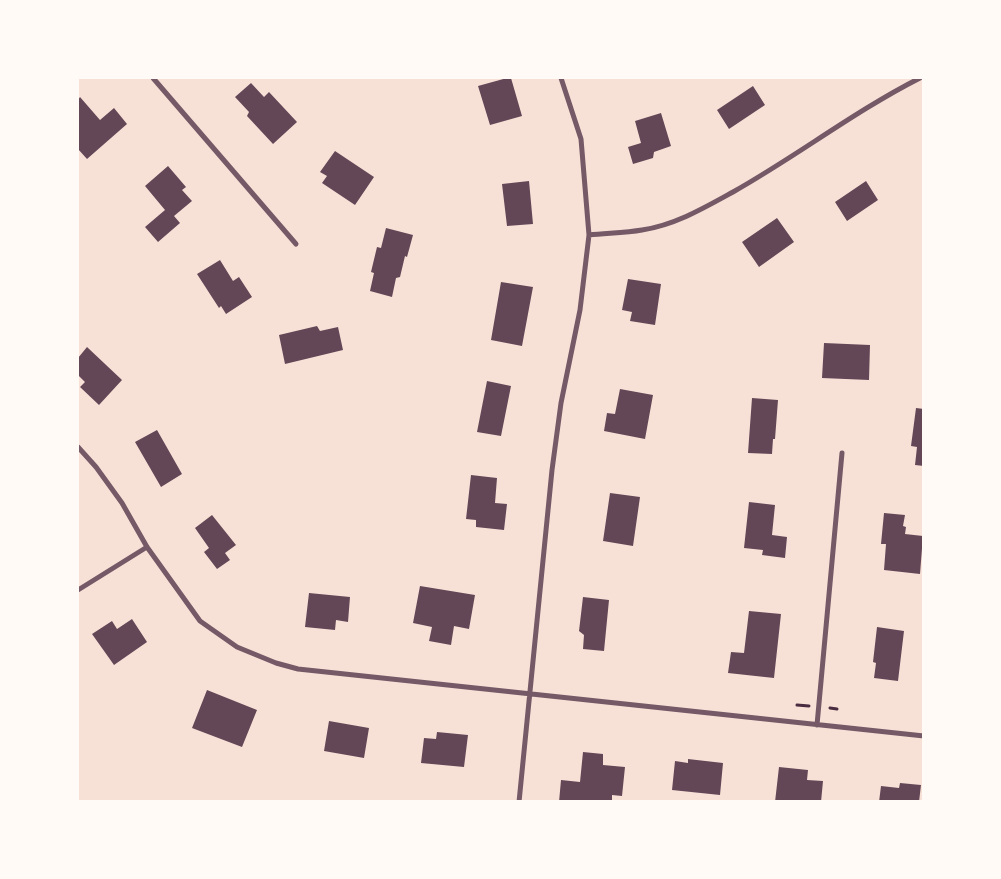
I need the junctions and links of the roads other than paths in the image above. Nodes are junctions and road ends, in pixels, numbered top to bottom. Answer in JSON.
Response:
{"nodes":[{"id":1,"x":153,"y":78,"type":"edge"},
{"id":2,"x":561,"y":78,"type":"edge"},
{"id":3,"x":920,"y":78,"type":"edge"},
{"id":4,"x":589,"y":234,"type":"junction"},
{"id":5,"x":296,"y":244,"type":"dead end"},
{"id":6,"x":78,"y":447,"type":"edge"},
{"id":7,"x":842,"y":453,"type":"dead end"},
{"id":8,"x":147,"y":547,"type":"junction"},
{"id":9,"x":78,"y":590,"type":"edge"},
{"id":10,"x":530,"y":693,"type":"junction"},
{"id":11,"x":817,"y":725,"type":"junction"},
{"id":12,"x":924,"y":736,"type":"edge"},
{"id":13,"x":518,"y":802,"type":"edge"}],
"edges":[{"from":1,"to":5,"type":"street"},
{"from":2,"to":4,"type":"street"},
{"from":3,"to":4,"type":"street"},
{"from":4,"to":10,"type":"street"},
{"from":6,"to":8,"type":"street"},
{"from":7,"to":11,"type":"street"},
{"from":8,"to":9,"type":"street"},
{"from":8,"to":10,"type":"street"},
{"from":10,"to":11,"type":"street"},
{"from":10,"to":13,"type":"street"},
{"from":11,"to":12,"type":"street"}]}
